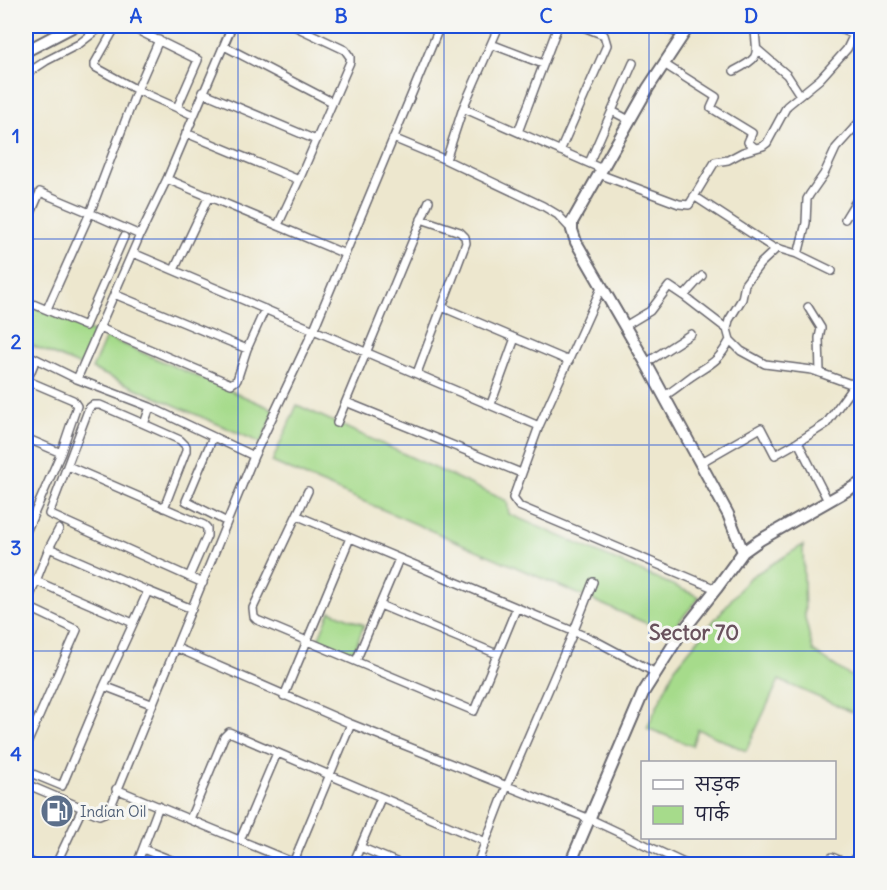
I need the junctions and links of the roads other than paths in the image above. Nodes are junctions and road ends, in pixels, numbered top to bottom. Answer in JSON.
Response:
{"nodes":[{"id":1,"x":74,"y":26,"type":"edge"},
{"id":2,"x":102,"y":26,"type":"edge"},
{"id":3,"x":116,"y":26,"type":"edge"},
{"id":4,"x":129,"y":26,"type":"edge"},
{"id":5,"x":232,"y":26,"type":"edge"},
{"id":6,"x":294,"y":26,"type":"edge"},
{"id":7,"x":440,"y":26,"type":"edge"},
{"id":8,"x":499,"y":26,"type":"edge"},
{"id":9,"x":558,"y":26,"type":"edge"},
{"id":10,"x":581,"y":26,"type":"edge"},
{"id":11,"x":664,"y":26,"type":"edge"},
{"id":12,"x":755,"y":26,"type":"edge"},
{"id":13,"x":833,"y":26,"type":"edge"},
{"id":14,"x":858,"y":26,"type":"edge"},
{"id":15,"x":687,"y":28,"type":"edge"},
{"id":16,"x":854,"y":36,"type":"junction"},
{"id":17,"x":159,"y":40,"type":"junction"},
{"id":18,"x":861,"y":42,"type":"edge"},
{"id":19,"x":491,"y":44,"type":"junction"},
{"id":20,"x":224,"y":46,"type":"junction"},
{"id":21,"x":758,"y":50,"type":"junction"},
{"id":22,"x":26,"y":51,"type":"edge"},
{"id":23,"x":633,"y":63,"type":"dead end"},
{"id":24,"x":543,"y":64,"type":"junction"},
{"id":25,"x":664,"y":64,"type":"junction"},
{"id":26,"x":734,"y":70,"type":"dead end"},
{"id":27,"x":26,"y":74,"type":"edge"},
{"id":28,"x":137,"y":90,"type":"junction"},
{"id":29,"x":202,"y":92,"type":"junction"},
{"id":30,"x":800,"y":95,"type":"junction"},
{"id":31,"x":332,"y":102,"type":"junction"},
{"id":32,"x":177,"y":108,"type":"junction"},
{"id":33,"x":463,"y":108,"type":"junction"},
{"id":34,"x":612,"y":111,"type":"junction"},
{"id":35,"x":194,"y":115,"type":"junction"},
{"id":36,"x":861,"y":119,"type":"edge"},
{"id":37,"x":629,"y":120,"type":"junction"},
{"id":38,"x":518,"y":132,"type":"junction"},
{"id":39,"x":186,"y":133,"type":"junction"},
{"id":40,"x":393,"y":138,"type":"junction"},
{"id":41,"x":316,"y":140,"type":"junction"},
{"id":42,"x":755,"y":148,"type":"junction"},
{"id":43,"x":560,"y":151,"type":"junction"},
{"id":44,"x":446,"y":160,"type":"junction"},
{"id":45,"x":590,"y":163,"type":"junction"},
{"id":46,"x":600,"y":171,"type":"junction"},
{"id":47,"x":167,"y":178,"type":"junction"},
{"id":48,"x":299,"y":180,"type":"junction"},
{"id":49,"x":861,"y":192,"type":"edge"},
{"id":50,"x":208,"y":196,"type":"junction"},
{"id":51,"x":694,"y":196,"type":"junction"},
{"id":52,"x":429,"y":201,"type":"dead end"},
{"id":53,"x":90,"y":213,"type":"junction"},
{"id":54,"x":422,"y":219,"type":"junction"},
{"id":55,"x":845,"y":219,"type":"dead end"},
{"id":56,"x":26,"y":225,"type":"edge"},
{"id":57,"x":278,"y":225,"type":"junction"},
{"id":58,"x":572,"y":230,"type":"junction"},
{"id":59,"x":140,"y":235,"type":"junction"},
{"id":60,"x":123,"y":237,"type":"dead end"},
{"id":61,"x":775,"y":249,"type":"junction"},
{"id":62,"x":133,"y":253,"type":"junction"},
{"id":63,"x":345,"y":254,"type":"junction"},
{"id":64,"x":797,"y":254,"type":"junction"},
{"id":65,"x":174,"y":270,"type":"junction"},
{"id":66,"x":832,"y":271,"type":"dead end"},
{"id":67,"x":702,"y":276,"type":"dead end"},
{"id":68,"x":602,"y":286,"type":"junction"},
{"id":69,"x":114,"y":294,"type":"junction"},
{"id":70,"x":684,"y":296,"type":"junction"},
{"id":71,"x":26,"y":301,"type":"edge"},
{"id":72,"x":442,"y":307,"type":"junction"},
{"id":73,"x":808,"y":308,"type":"dead end"},
{"id":74,"x":46,"y":309,"type":"junction"},
{"id":75,"x":265,"y":309,"type":"junction"},
{"id":76,"x":625,"y":326,"type":"junction"},
{"id":77,"x":100,"y":328,"type":"junction"},
{"id":78,"x":314,"y":329,"type":"junction"},
{"id":79,"x":728,"y":329,"type":"junction"},
{"id":80,"x":691,"y":334,"type":"dead end"},
{"id":81,"x":515,"y":338,"type":"junction"},
{"id":82,"x":730,"y":340,"type":"junction"},
{"id":83,"x":248,"y":349,"type":"junction"},
{"id":84,"x":367,"y":352,"type":"junction"},
{"id":85,"x":26,"y":354,"type":"edge"},
{"id":86,"x":36,"y":359,"type":"junction"},
{"id":87,"x":569,"y":361,"type":"junction"},
{"id":88,"x":646,"y":363,"type":"junction"},
{"id":89,"x":820,"y":372,"type":"junction"},
{"id":90,"x":417,"y":373,"type":"junction"},
{"id":91,"x":77,"y":379,"type":"junction"},
{"id":92,"x":26,"y":381,"type":"edge"},
{"id":93,"x":858,"y":385,"type":"edge"},
{"id":94,"x":664,"y":396,"type":"junction"},
{"id":95,"x":346,"y":402,"type":"junction"},
{"id":96,"x":491,"y":404,"type":"junction"},
{"id":97,"x":150,"y":407,"type":"junction"},
{"id":98,"x":337,"y":423,"type":"dead end"},
{"id":99,"x":144,"y":424,"type":"junction"},
{"id":100,"x":539,"y":426,"type":"junction"},
{"id":101,"x":213,"y":437,"type":"junction"},
{"id":102,"x":26,"y":438,"type":"edge"},
{"id":103,"x":798,"y":442,"type":"junction"},
{"id":104,"x":61,"y":453,"type":"junction"},
{"id":105,"x":254,"y":456,"type":"junction"},
{"id":106,"x":700,"y":463,"type":"junction"},
{"id":107,"x":68,"y":466,"type":"junction"},
{"id":108,"x":520,"y":473,"type":"junction"},
{"id":109,"x":861,"y":482,"type":"edge"},
{"id":110,"x":308,"y":491,"type":"dead end"},
{"id":111,"x":828,"y":501,"type":"junction"},
{"id":112,"x":164,"y":508,"type":"junction"},
{"id":113,"x":298,"y":516,"type":"junction"},
{"id":114,"x":227,"y":522,"type":"junction"},
{"id":115,"x":58,"y":529,"type":"dead end"},
{"id":116,"x":26,"y":532,"type":"edge"},
{"id":117,"x":350,"y":538,"type":"junction"},
{"id":118,"x":49,"y":548,"type":"junction"},
{"id":119,"x":743,"y":552,"type":"junction"},
{"id":120,"x":399,"y":559,"type":"junction"},
{"id":121,"x":189,"y":577,"type":"junction"},
{"id":122,"x":36,"y":581,"type":"junction"},
{"id":123,"x":593,"y":582,"type":"dead end"},
{"id":124,"x":203,"y":583,"type":"junction"},
{"id":125,"x":716,"y":589,"type":"junction"},
{"id":126,"x":148,"y":591,"type":"junction"},
{"id":127,"x":27,"y":603,"type":"edge"},
{"id":128,"x":380,"y":605,"type":"junction"},
{"id":129,"x":192,"y":609,"type":"junction"},
{"id":130,"x":516,"y":609,"type":"junction"},
{"id":131,"x":133,"y":623,"type":"junction"},
{"id":132,"x":573,"y":633,"type":"junction"},
{"id":133,"x":308,"y":640,"type":"junction"},
{"id":134,"x":177,"y":648,"type":"junction"},
{"id":135,"x":497,"y":654,"type":"junction"},
{"id":136,"x":356,"y":661,"type":"junction"},
{"id":137,"x":654,"y":672,"type":"junction"},
{"id":138,"x":104,"y":686,"type":"junction"},
{"id":139,"x":284,"y":696,"type":"junction"},
{"id":140,"x":151,"y":704,"type":"junction"},
{"id":141,"x":351,"y":724,"type":"junction"},
{"id":142,"x":26,"y":746,"type":"edge"},
{"id":143,"x":277,"y":753,"type":"junction"},
{"id":144,"x":33,"y":774,"type":"dead end"},
{"id":145,"x":329,"y":776,"type":"junction"},
{"id":146,"x":26,"y":784,"type":"edge"},
{"id":147,"x":507,"y":786,"type":"junction"},
{"id":148,"x":116,"y":789,"type":"junction"},
{"id":149,"x":381,"y":798,"type":"junction"},
{"id":150,"x":159,"y":806,"type":"junction"},
{"id":151,"x":83,"y":807,"type":"junction"},
{"id":152,"x":190,"y":819,"type":"junction"},
{"id":153,"x":590,"y":819,"type":"junction"},
{"id":154,"x":240,"y":840,"type":"junction"},
{"id":155,"x":486,"y":842,"type":"junction"},
{"id":156,"x":861,"y":844,"type":"edge"},
{"id":157,"x":360,"y":847,"type":"junction"},
{"id":158,"x":143,"y":849,"type":"junction"},
{"id":159,"x":832,"y":857,"type":"dead end"},
{"id":160,"x":26,"y":862,"type":"edge"},
{"id":161,"x":31,"y":864,"type":"edge"},
{"id":162,"x":56,"y":864,"type":"edge"},
{"id":163,"x":137,"y":864,"type":"edge"},
{"id":164,"x":181,"y":864,"type":"edge"},
{"id":165,"x":295,"y":864,"type":"edge"},
{"id":166,"x":353,"y":864,"type":"edge"},
{"id":167,"x":401,"y":864,"type":"edge"},
{"id":168,"x":477,"y":864,"type":"edge"},
{"id":169,"x":570,"y":864,"type":"edge"},
{"id":170,"x":686,"y":864,"type":"edge"},
{"id":171,"x":851,"y":864,"type":"edge"}],
"edges":[{"from":1,"to":22,"type":"street"},
{"from":2,"to":27,"type":"street"},
{"from":3,"to":28,"type":"street"},
{"from":4,"to":17,"type":"street"},
{"from":5,"to":20,"type":"street"},
{"from":6,"to":31,"type":"street"},
{"from":7,"to":40,"type":"street"},
{"from":8,"to":19,"type":"street"},
{"from":9,"to":24,"type":"street"},
{"from":10,"to":43,"type":"street"},
{"from":11,"to":15,"type":"street"},
{"from":12,"to":21,"type":"street"},
{"from":13,"to":16,"type":"street"},
{"from":14,"to":16,"type":"street"},
{"from":15,"to":25,"type":"street"},
{"from":16,"to":18,"type":"street"},
{"from":16,"to":30,"type":"street"},
{"from":17,"to":28,"type":"street"},
{"from":17,"to":32,"type":"street"},
{"from":19,"to":24,"type":"street"},
{"from":19,"to":33,"type":"street"},
{"from":20,"to":29,"type":"street"},
{"from":20,"to":31,"type":"street"},
{"from":21,"to":26,"type":"street"},
{"from":21,"to":30,"type":"street"},
{"from":23,"to":34,"type":"street"},
{"from":24,"to":38,"type":"street"},
{"from":25,"to":37,"type":"street"},
{"from":25,"to":42,"type":"street"},
{"from":28,"to":32,"type":"street"},
{"from":28,"to":53,"type":"street"},
{"from":29,"to":35,"type":"street"},
{"from":29,"to":41,"type":"street"},
{"from":30,"to":42,"type":"street"},
{"from":31,"to":41,"type":"street"},
{"from":32,"to":35,"type":"street"},
{"from":33,"to":38,"type":"street"},
{"from":33,"to":44,"type":"street"},
{"from":34,"to":37,"type":"street"},
{"from":34,"to":45,"type":"street"},
{"from":35,"to":39,"type":"street"},
{"from":36,"to":64,"type":"street"},
{"from":37,"to":46,"type":"street"},
{"from":38,"to":43,"type":"street"},
{"from":39,"to":47,"type":"street"},
{"from":39,"to":48,"type":"street"},
{"from":40,"to":44,"type":"street"},
{"from":40,"to":63,"type":"street"},
{"from":41,"to":48,"type":"street"},
{"from":42,"to":51,"type":"street"},
{"from":43,"to":45,"type":"street"},
{"from":44,"to":58,"type":"street"},
{"from":45,"to":46,"type":"street"},
{"from":46,"to":51,"type":"street"},
{"from":46,"to":58,"type":"street"},
{"from":47,"to":50,"type":"street"},
{"from":47,"to":59,"type":"street"},
{"from":48,"to":57,"type":"street"},
{"from":49,"to":55,"type":"street"},
{"from":50,"to":57,"type":"street"},
{"from":50,"to":65,"type":"street"},
{"from":51,"to":61,"type":"street"},
{"from":52,"to":54,"type":"street"},
{"from":53,"to":56,"type":"street"},
{"from":53,"to":59,"type":"street"},
{"from":53,"to":74,"type":"street"},
{"from":54,"to":72,"type":"street"},
{"from":54,"to":84,"type":"street"},
{"from":57,"to":63,"type":"street"},
{"from":58,"to":68,"type":"street"},
{"from":59,"to":62,"type":"street"},
{"from":60,"to":74,"type":"street"},
{"from":61,"to":64,"type":"street"},
{"from":61,"to":79,"type":"street"},
{"from":62,"to":65,"type":"street"},
{"from":62,"to":69,"type":"street"},
{"from":63,"to":78,"type":"street"},
{"from":64,"to":66,"type":"street"},
{"from":65,"to":75,"type":"street"},
{"from":67,"to":70,"type":"street"},
{"from":68,"to":76,"type":"street"},
{"from":68,"to":87,"type":"street"},
{"from":69,"to":77,"type":"street"},
{"from":69,"to":83,"type":"street"},
{"from":70,"to":76,"type":"street"},
{"from":70,"to":79,"type":"street"},
{"from":71,"to":74,"type":"street"},
{"from":72,"to":81,"type":"street"},
{"from":72,"to":90,"type":"street"},
{"from":73,"to":89,"type":"street"},
{"from":75,"to":78,"type":"street"},
{"from":75,"to":83,"type":"street"},
{"from":76,"to":88,"type":"street"},
{"from":77,"to":83,"type":"street"},
{"from":77,"to":91,"type":"street"},
{"from":78,"to":84,"type":"street"},
{"from":78,"to":105,"type":"street"},
{"from":79,"to":82,"type":"street"},
{"from":80,"to":88,"type":"street"},
{"from":81,"to":87,"type":"street"},
{"from":81,"to":96,"type":"street"},
{"from":82,"to":89,"type":"street"},
{"from":82,"to":94,"type":"street"},
{"from":84,"to":90,"type":"street"},
{"from":84,"to":95,"type":"street"},
{"from":85,"to":86,"type":"street"},
{"from":86,"to":91,"type":"street"},
{"from":86,"to":92,"type":"street"},
{"from":87,"to":100,"type":"street"},
{"from":88,"to":94,"type":"street"},
{"from":89,"to":93,"type":"street"},
{"from":90,"to":96,"type":"street"},
{"from":91,"to":97,"type":"street"},
{"from":92,"to":104,"type":"street"},
{"from":93,"to":103,"type":"street"},
{"from":94,"to":106,"type":"street"},
{"from":95,"to":98,"type":"street"},
{"from":95,"to":108,"type":"street"},
{"from":96,"to":100,"type":"street"},
{"from":97,"to":99,"type":"street"},
{"from":97,"to":101,"type":"street"},
{"from":99,"to":107,"type":"street"},
{"from":99,"to":112,"type":"street"},
{"from":100,"to":108,"type":"street"},
{"from":101,"to":105,"type":"street"},
{"from":101,"to":114,"type":"street"},
{"from":102,"to":104,"type":"street"},
{"from":103,"to":106,"type":"street"},
{"from":103,"to":111,"type":"street"},
{"from":104,"to":116,"type":"street"},
{"from":105,"to":114,"type":"street"},
{"from":106,"to":119,"type":"street"},
{"from":107,"to":112,"type":"street"},
{"from":107,"to":121,"type":"street"},
{"from":108,"to":125,"type":"street"},
{"from":109,"to":111,"type":"street"},
{"from":110,"to":113,"type":"street"},
{"from":111,"to":119,"type":"street"},
{"from":112,"to":121,"type":"street"},
{"from":113,"to":117,"type":"street"},
{"from":113,"to":133,"type":"street"},
{"from":114,"to":124,"type":"street"},
{"from":115,"to":118,"type":"street"},
{"from":117,"to":120,"type":"street"},
{"from":117,"to":133,"type":"street"},
{"from":118,"to":122,"type":"street"},
{"from":118,"to":126,"type":"street"},
{"from":119,"to":125,"type":"street"},
{"from":120,"to":128,"type":"street"},
{"from":120,"to":130,"type":"street"},
{"from":121,"to":124,"type":"street"},
{"from":122,"to":127,"type":"street"},
{"from":122,"to":131,"type":"street"},
{"from":123,"to":132,"type":"street"},
{"from":124,"to":129,"type":"street"},
{"from":125,"to":137,"type":"street"},
{"from":126,"to":129,"type":"street"},
{"from":126,"to":131,"type":"street"},
{"from":127,"to":142,"type":"street"},
{"from":128,"to":135,"type":"street"},
{"from":128,"to":136,"type":"street"},
{"from":129,"to":134,"type":"street"},
{"from":130,"to":132,"type":"street"},
{"from":130,"to":135,"type":"street"},
{"from":131,"to":138,"type":"street"},
{"from":132,"to":137,"type":"street"},
{"from":132,"to":147,"type":"street"},
{"from":133,"to":136,"type":"street"},
{"from":133,"to":139,"type":"street"},
{"from":134,"to":139,"type":"street"},
{"from":134,"to":140,"type":"street"},
{"from":135,"to":136,"type":"street"},
{"from":137,"to":153,"type":"street"},
{"from":138,"to":140,"type":"street"},
{"from":138,"to":144,"type":"street"},
{"from":139,"to":141,"type":"street"},
{"from":140,"to":148,"type":"street"},
{"from":141,"to":145,"type":"street"},
{"from":141,"to":147,"type":"street"},
{"from":143,"to":145,"type":"street"},
{"from":143,"to":152,"type":"street"},
{"from":143,"to":154,"type":"street"},
{"from":145,"to":149,"type":"street"},
{"from":145,"to":165,"type":"street"},
{"from":146,"to":151,"type":"street"},
{"from":147,"to":153,"type":"street"},
{"from":147,"to":155,"type":"street"},
{"from":148,"to":150,"type":"street"},
{"from":148,"to":151,"type":"street"},
{"from":149,"to":155,"type":"street"},
{"from":149,"to":157,"type":"street"},
{"from":150,"to":152,"type":"street"},
{"from":150,"to":158,"type":"street"},
{"from":151,"to":162,"type":"street"},
{"from":152,"to":154,"type":"street"},
{"from":153,"to":169,"type":"street"},
{"from":153,"to":170,"type":"street"},
{"from":154,"to":165,"type":"street"},
{"from":155,"to":168,"type":"street"},
{"from":156,"to":171,"type":"street"},
{"from":157,"to":166,"type":"street"},
{"from":157,"to":167,"type":"street"},
{"from":158,"to":163,"type":"street"},
{"from":158,"to":164,"type":"street"},
{"from":159,"to":171,"type":"street"},
{"from":160,"to":161,"type":"street"}]}
